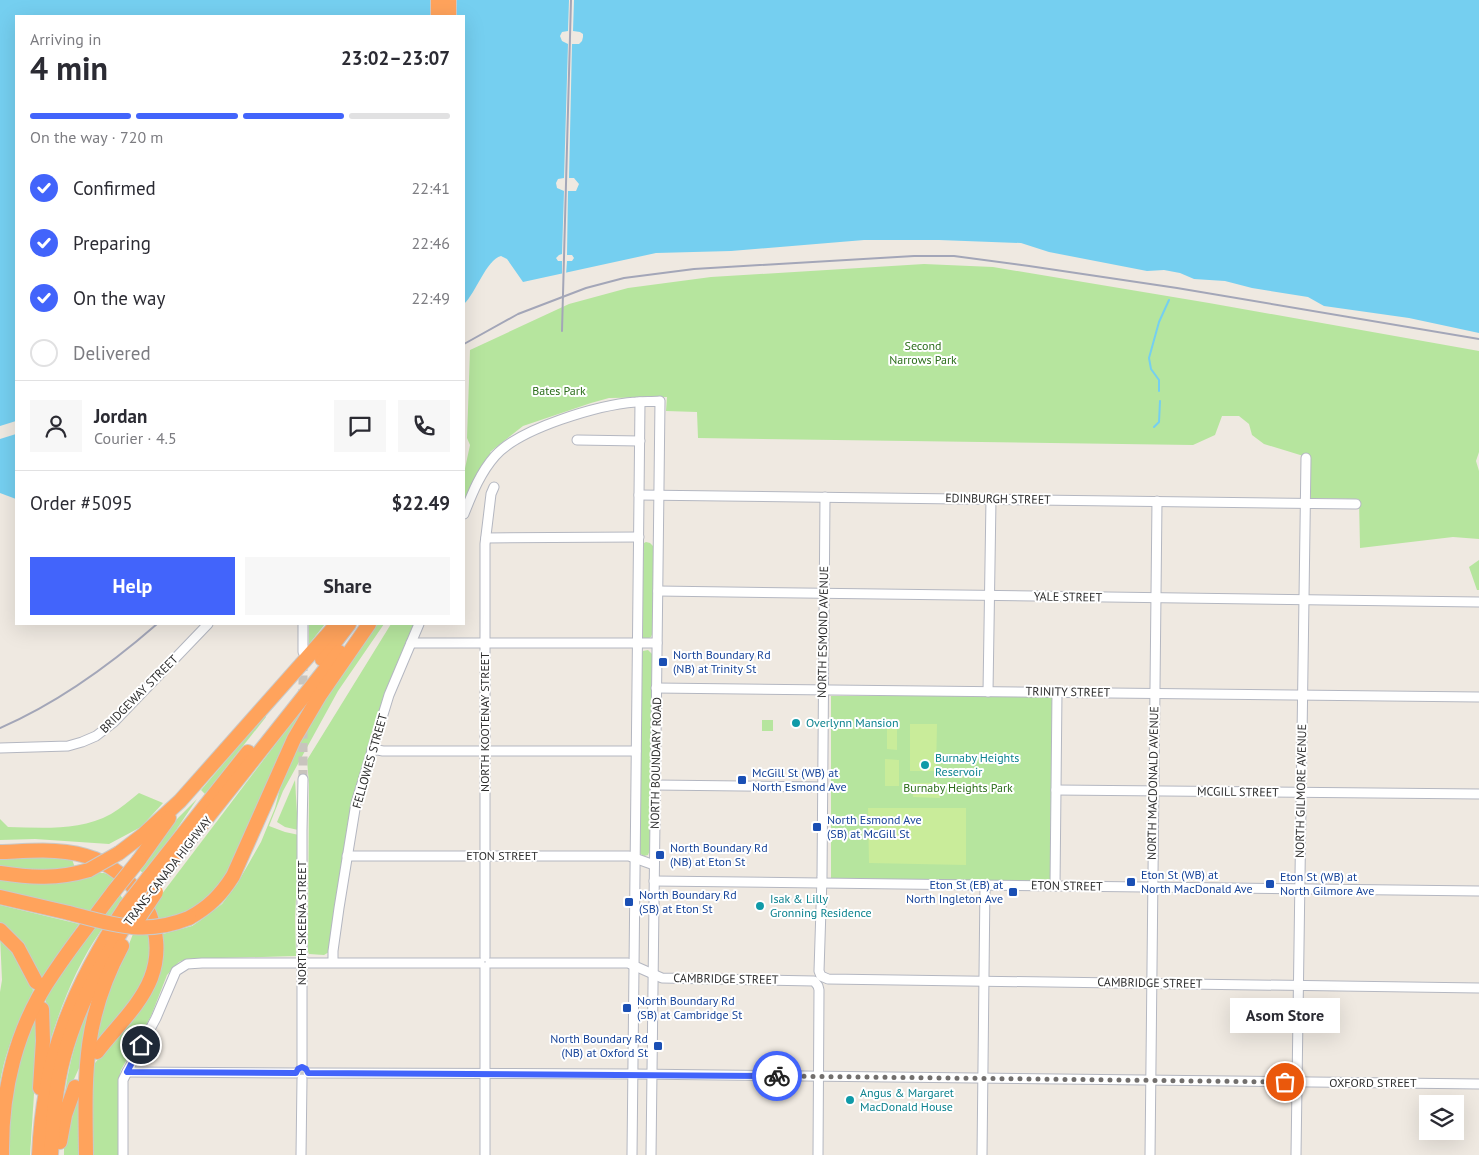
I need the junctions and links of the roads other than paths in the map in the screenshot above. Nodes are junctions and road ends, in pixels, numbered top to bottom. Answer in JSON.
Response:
{"nodes":[{"id":1,"x":438,"y":0,"type":"edge"},
{"id":2,"x":449,"y":0,"type":"edge"},
{"id":3,"x":438,"y":15,"type":"edge"},
{"id":4,"x":449,"y":15,"type":"edge"},
{"id":5,"x":640,"y":402,"type":"junction"},
{"id":6,"x":577,"y":440,"type":"dead end"},
{"id":7,"x":640,"y":440,"type":"junction"},
{"id":8,"x":1306,"y":458,"type":"dead end"},
{"id":9,"x":494,"y":486,"type":"dead end"},
{"id":10,"x":639,"y":495,"type":"junction"},
{"id":11,"x":659,"y":495,"type":"junction"},
{"id":12,"x":825,"y":497,"type":"junction"},
{"id":13,"x":991,"y":499,"type":"junction"},
{"id":14,"x":1157,"y":501,"type":"junction"},
{"id":15,"x":1305,"y":503,"type":"junction"},
{"id":16,"x":1356,"y":504,"type":"dead end"},
{"id":17,"x":465,"y":512,"type":"edge"},
{"id":18,"x":486,"y":538,"type":"junction"},
{"id":19,"x":639,"y":538,"type":"junction"},
{"id":20,"x":658,"y":592,"type":"junction"},
{"id":21,"x":824,"y":593,"type":"junction"},
{"id":22,"x":989,"y":596,"type":"junction"},
{"id":23,"x":1156,"y":598,"type":"junction"},
{"id":24,"x":1304,"y":599,"type":"junction"},
{"id":25,"x":1479,"y":602,"type":"edge"},
{"id":26,"x":207,"y":625,"type":"edge"},
{"id":27,"x":303,"y":625,"type":"edge"},
{"id":28,"x":336,"y":625,"type":"edge"},
{"id":29,"x":348,"y":625,"type":"edge"},
{"id":30,"x":361,"y":625,"type":"edge"},
{"id":31,"x":368,"y":625,"type":"edge"},
{"id":32,"x":419,"y":625,"type":"edge"},
{"id":33,"x":411,"y":643,"type":"junction"},
{"id":34,"x":638,"y":643,"type":"junction"},
{"id":35,"x":657,"y":643,"type":"junction"},
{"id":36,"x":485,"y":644,"type":"junction"},
{"id":37,"x":303,"y":652,"type":"tunnel mouth"},
{"id":38,"x":656,"y":688,"type":"junction"},
{"id":39,"x":822,"y":690,"type":"junction"},
{"id":40,"x":988,"y":692,"type":"junction"},
{"id":41,"x":1057,"y":692,"type":"junction"},
{"id":42,"x":1154,"y":694,"type":"junction"},
{"id":43,"x":1302,"y":695,"type":"junction"},
{"id":44,"x":1479,"y":697,"type":"edge"},
{"id":45,"x":0,"y":748,"type":"edge"},
{"id":46,"x":372,"y":749,"type":"junction"},
{"id":47,"x":485,"y":751,"type":"junction"},
{"id":48,"x":636,"y":751,"type":"junction"},
{"id":49,"x":303,"y":779,"type":"tunnel mouth"},
{"id":50,"x":655,"y":785,"type":"junction"},
{"id":51,"x":822,"y":787,"type":"junction"},
{"id":52,"x":1056,"y":790,"type":"junction"},
{"id":53,"x":1153,"y":791,"type":"junction"},
{"id":54,"x":1301,"y":792,"type":"junction"},
{"id":55,"x":1479,"y":794,"type":"edge"},
{"id":56,"x":180,"y":801,"type":"junction"},
{"id":57,"x":0,"y":852,"type":"edge"},
{"id":58,"x":347,"y":856,"type":"junction"},
{"id":59,"x":485,"y":856,"type":"junction"},
{"id":60,"x":635,"y":858,"type":"junction"},
{"id":61,"x":654,"y":865,"type":"junction"},
{"id":62,"x":0,"y":873,"type":"edge"},
{"id":63,"x":654,"y":881,"type":"junction"},
{"id":64,"x":821,"y":883,"type":"junction"},
{"id":65,"x":985,"y":885,"type":"junction"},
{"id":66,"x":152,"y":886,"type":"junction"},
{"id":67,"x":1055,"y":886,"type":"junction"},
{"id":68,"x":1152,"y":887,"type":"junction"},
{"id":69,"x":1299,"y":889,"type":"junction"},
{"id":70,"x":1479,"y":891,"type":"edge"},
{"id":71,"x":0,"y":897,"type":"edge"},
{"id":72,"x":131,"y":914,"type":"junction"},
{"id":73,"x":0,"y":930,"type":"edge"},
{"id":74,"x":301,"y":962,"type":"junction"},
{"id":75,"x":333,"y":962,"type":"junction"},
{"id":76,"x":485,"y":963,"type":"junction"},
{"id":77,"x":634,"y":967,"type":"junction"},
{"id":78,"x":653,"y":974,"type":"junction"},
{"id":79,"x":818,"y":979,"type":"junction"},
{"id":80,"x":985,"y":981,"type":"junction"},
{"id":81,"x":36,"y":982,"type":"dead end"},
{"id":82,"x":1152,"y":983,"type":"junction"},
{"id":83,"x":1298,"y":986,"type":"junction"},
{"id":84,"x":1479,"y":988,"type":"edge"},
{"id":85,"x":42,"y":1009,"type":"dead end"},
{"id":86,"x":97,"y":1052,"type":"dead end"},
{"id":87,"x":127,"y":1072,"type":"junction"},
{"id":88,"x":302,"y":1073,"type":"junction"},
{"id":89,"x":485,"y":1074,"type":"junction"},
{"id":90,"x":633,"y":1074,"type":"junction"},
{"id":91,"x":652,"y":1074,"type":"junction"},
{"id":92,"x":819,"y":1076,"type":"junction"},
{"id":93,"x":984,"y":1078,"type":"junction"},
{"id":94,"x":1150,"y":1080,"type":"junction"},
{"id":95,"x":1297,"y":1082,"type":"junction"},
{"id":96,"x":1479,"y":1084,"type":"edge"},
{"id":97,"x":75,"y":1087,"type":"dead end"},
{"id":98,"x":40,"y":1118,"type":"junction"},
{"id":99,"x":2,"y":1155,"type":"edge"},
{"id":100,"x":39,"y":1155,"type":"edge"},
{"id":101,"x":51,"y":1155,"type":"edge"},
{"id":102,"x":58,"y":1155,"type":"edge"},
{"id":103,"x":86,"y":1155,"type":"edge"},
{"id":104,"x":123,"y":1155,"type":"edge"},
{"id":105,"x":301,"y":1155,"type":"edge"},
{"id":106,"x":485,"y":1155,"type":"edge"},
{"id":107,"x":632,"y":1155,"type":"edge"},
{"id":108,"x":651,"y":1155,"type":"edge"},
{"id":109,"x":818,"y":1155,"type":"edge"},
{"id":110,"x":982,"y":1155,"type":"edge"},
{"id":111,"x":1150,"y":1155,"type":"edge"},
{"id":112,"x":1296,"y":1155,"type":"edge"}],
"edges":[{"from":1,"to":3,"type":"highway"},
{"from":2,"to":4,"type":"highway"},
{"from":5,"to":7,"type":"street","name":"NORTH BOUNDARY ROAD"},
{"from":5,"to":11,"type":"street","name":"NORTH BOUNDARY ROAD"},
{"from":5,"to":17,"type":"street"},
{"from":6,"to":7,"type":"street"},
{"from":7,"to":10,"type":"street","name":"NORTH BOUNDARY ROAD"},
{"from":8,"to":15,"type":"street","name":"NORTH GILMORE AVENUE"},
{"from":9,"to":18,"type":"street","name":"NORTH KOOTENAY STREET"},
{"from":10,"to":11,"type":"street","name":"EDINBURGH STREET"},
{"from":10,"to":19,"type":"street","name":"NORTH BOUNDARY ROAD"},
{"from":11,"to":12,"type":"street","name":"EDINBURGH STREET"},
{"from":11,"to":20,"type":"street","name":"NORTH BOUNDARY ROAD"},
{"from":12,"to":13,"type":"street","name":"EDINBURGH STREET"},
{"from":12,"to":21,"type":"street","name":"NORTH ESMOND AVENUE"},
{"from":13,"to":14,"type":"street","name":"EDINBURGH STREET"},
{"from":13,"to":22,"type":"street"},
{"from":14,"to":15,"type":"street","name":"EDINBURGH STREET"},
{"from":14,"to":23,"type":"street","name":"NORTH MACDONALD AVENUE"},
{"from":15,"to":16,"type":"street","name":"EDINBURGH STREET"},
{"from":15,"to":24,"type":"street","name":"NORTH GILMORE AVENUE"},
{"from":18,"to":19,"type":"street"},
{"from":18,"to":36,"type":"street","name":"NORTH KOOTENAY STREET"},
{"from":19,"to":34,"type":"street","name":"NORTH BOUNDARY ROAD"},
{"from":20,"to":21,"type":"street","name":"YALE STREET"},
{"from":20,"to":35,"type":"street","name":"NORTH BOUNDARY ROAD"},
{"from":21,"to":22,"type":"street","name":"YALE STREET"},
{"from":21,"to":39,"type":"street","name":"NORTH ESMOND AVENUE"},
{"from":22,"to":23,"type":"street","name":"YALE STREET"},
{"from":22,"to":40,"type":"street"},
{"from":23,"to":24,"type":"street","name":"YALE STREET"},
{"from":23,"to":42,"type":"street","name":"NORTH MACDONALD AVENUE"},
{"from":24,"to":25,"type":"street","name":"YALE STREET"},
{"from":24,"to":43,"type":"street","name":"NORTH GILMORE AVENUE"},
{"from":26,"to":45,"type":"street","name":"BRIDGEWAY STREET"},
{"from":27,"to":37,"type":"street"},
{"from":28,"to":56,"type":"highway"},
{"from":29,"to":66,"type":"highway","name":"TRANS-CANADA HIGHWAY"},
{"from":30,"to":66,"type":"highway","name":"TRANS-CANADA HIGHWAY"},
{"from":31,"to":71,"type":"highway","bridge":true},
{"from":32,"to":33,"type":"street","name":"FELLOWES STREET"},
{"from":33,"to":36,"type":"street"},
{"from":33,"to":46,"type":"street","name":"FELLOWES STREET"},
{"from":34,"to":35,"type":"street"},
{"from":34,"to":36,"type":"street"},
{"from":34,"to":48,"type":"street","name":"NORTH BOUNDARY ROAD"},
{"from":35,"to":38,"type":"street","name":"NORTH BOUNDARY ROAD"},
{"from":36,"to":47,"type":"street","name":"NORTH KOOTENAY STREET"},
{"from":38,"to":39,"type":"street","name":"TRINITY STREET"},
{"from":38,"to":50,"type":"street","name":"NORTH BOUNDARY ROAD"},
{"from":39,"to":40,"type":"street","name":"TRINITY STREET"},
{"from":39,"to":51,"type":"street","name":"NORTH ESMOND AVENUE"},
{"from":40,"to":41,"type":"street","name":"TRINITY STREET"},
{"from":41,"to":42,"type":"street","name":"TRINITY STREET"},
{"from":41,"to":52,"type":"street"},
{"from":42,"to":43,"type":"street","name":"TRINITY STREET"},
{"from":42,"to":53,"type":"street","name":"NORTH MACDONALD AVENUE"},
{"from":43,"to":44,"type":"street","name":"TRINITY STREET"},
{"from":43,"to":54,"type":"street","name":"NORTH GILMORE AVENUE"},
{"from":46,"to":47,"type":"street"},
{"from":46,"to":58,"type":"street","name":"FELLOWES STREET"},
{"from":47,"to":48,"type":"street"},
{"from":47,"to":59,"type":"street","name":"NORTH KOOTENAY STREET"},
{"from":48,"to":60,"type":"street","name":"NORTH BOUNDARY ROAD"},
{"from":49,"to":74,"type":"street","name":"NORTH SKEENA STREET"},
{"from":50,"to":51,"type":"street"},
{"from":50,"to":61,"type":"street","name":"NORTH BOUNDARY ROAD"},
{"from":51,"to":64,"type":"street","name":"NORTH ESMOND AVENUE"},
{"from":52,"to":53,"type":"street","name":"MCGILL STREET"},
{"from":52,"to":67,"type":"street"},
{"from":53,"to":54,"type":"street","name":"MCGILL STREET"},
{"from":53,"to":68,"type":"street","name":"NORTH MACDONALD AVENUE"},
{"from":54,"to":55,"type":"street","name":"MCGILL STREET"},
{"from":54,"to":69,"type":"street","name":"NORTH GILMORE AVENUE"},
{"from":56,"to":62,"type":"highway","bridge":true},
{"from":56,"to":99,"type":"highway","bridge":true},
{"from":57,"to":86,"type":"highway"},
{"from":58,"to":59,"type":"street","name":"ETON STREET"},
{"from":58,"to":75,"type":"street","name":"FELLOWES STREET"},
{"from":59,"to":60,"type":"street","name":"ETON STREET"},
{"from":59,"to":76,"type":"street","name":"NORTH KOOTENAY STREET"},
{"from":60,"to":61,"type":"street","name":"ETON STREET"},
{"from":60,"to":77,"type":"street","name":"NORTH BOUNDARY ROAD"},
{"from":61,"to":63,"type":"street","name":"NORTH BOUNDARY ROAD"},
{"from":63,"to":64,"type":"street","name":"ETON STREET"},
{"from":63,"to":78,"type":"street","name":"NORTH BOUNDARY ROAD"},
{"from":64,"to":65,"type":"street","name":"ETON STREET"},
{"from":64,"to":79,"type":"street","name":"NORTH ESMOND AVENUE"},
{"from":65,"to":67,"type":"street","name":"ETON STREET"},
{"from":65,"to":80,"type":"street"},
{"from":66,"to":72,"type":"highway","name":"TRANS-CANADA HIGHWAY"},
{"from":67,"to":68,"type":"street","name":"ETON STREET"},
{"from":68,"to":69,"type":"street","name":"ETON STREET"},
{"from":68,"to":82,"type":"street","name":"NORTH MACDONALD AVENUE"},
{"from":69,"to":70,"type":"street","name":"ETON STREET"},
{"from":69,"to":83,"type":"street","name":"NORTH GILMORE AVENUE"},
{"from":72,"to":98,"type":"highway","name":"TRANS-CANADA HIGHWAY"},
{"from":72,"to":101,"type":"highway","name":"TRANS-CANADA HIGHWAY"},
{"from":72,"to":103,"type":"highway"},
{"from":73,"to":81,"type":"highway"},
{"from":74,"to":75,"type":"street","name":"CAMBRIDGE STREET"},
{"from":74,"to":87,"type":"street","name":"CAMBRIDGE STREET"},
{"from":74,"to":88,"type":"street","name":"NORTH SKEENA STREET"},
{"from":75,"to":76,"type":"street","name":"CAMBRIDGE STREET"},
{"from":76,"to":77,"type":"street","name":"CAMBRIDGE STREET"},
{"from":76,"to":89,"type":"street","name":"NORTH KOOTENAY STREET"},
{"from":77,"to":78,"type":"street","name":"CAMBRIDGE STREET"},
{"from":77,"to":90,"type":"street","name":"NORTH BOUNDARY ROAD"},
{"from":78,"to":79,"type":"street","name":"CAMBRIDGE STREET"},
{"from":78,"to":91,"type":"street","name":"NORTH BOUNDARY ROAD"},
{"from":79,"to":80,"type":"street","name":"CAMBRIDGE STREET"},
{"from":79,"to":92,"type":"street","name":"NORTH ESMOND AVENUE"},
{"from":80,"to":82,"type":"street","name":"CAMBRIDGE STREET"},
{"from":80,"to":93,"type":"street"},
{"from":82,"to":83,"type":"street","name":"CAMBRIDGE STREET"},
{"from":82,"to":94,"type":"street","name":"NORTH MACDONALD AVENUE"},
{"from":83,"to":84,"type":"street","name":"CAMBRIDGE STREET"},
{"from":83,"to":95,"type":"street","name":"NORTH GILMORE AVENUE"},
{"from":85,"to":98,"type":"highway"},
{"from":87,"to":88,"type":"street","name":"OXFORD STREET"},
{"from":87,"to":104,"type":"street"},
{"from":88,"to":89,"type":"street","name":"OXFORD STREET"},
{"from":88,"to":105,"type":"street","name":"NORTH SKEENA STREET"},
{"from":89,"to":90,"type":"street","name":"OXFORD STREET"},
{"from":89,"to":106,"type":"street","name":"NORTH KOOTENAY STREET"},
{"from":90,"to":91,"type":"street","name":"OXFORD STREET"},
{"from":90,"to":107,"type":"street","name":"NORTH BOUNDARY ROAD"},
{"from":91,"to":92,"type":"street","name":"OXFORD STREET"},
{"from":91,"to":108,"type":"street","name":"NORTH BOUNDARY ROAD"},
{"from":92,"to":93,"type":"street","name":"OXFORD STREET"},
{"from":92,"to":109,"type":"street","name":"NORTH ESMOND AVENUE"},
{"from":93,"to":94,"type":"street","name":"OXFORD STREET"},
{"from":93,"to":110,"type":"street"},
{"from":94,"to":95,"type":"street","name":"OXFORD STREET"},
{"from":94,"to":111,"type":"street","name":"NORTH MACDONALD AVENUE"},
{"from":95,"to":96,"type":"street","name":"OXFORD STREET"},
{"from":95,"to":112,"type":"street","name":"NORTH GILMORE AVENUE"},
{"from":97,"to":102,"type":"highway"},
{"from":98,"to":100,"type":"highway","name":"TRANS-CANADA HIGHWAY"}]}
